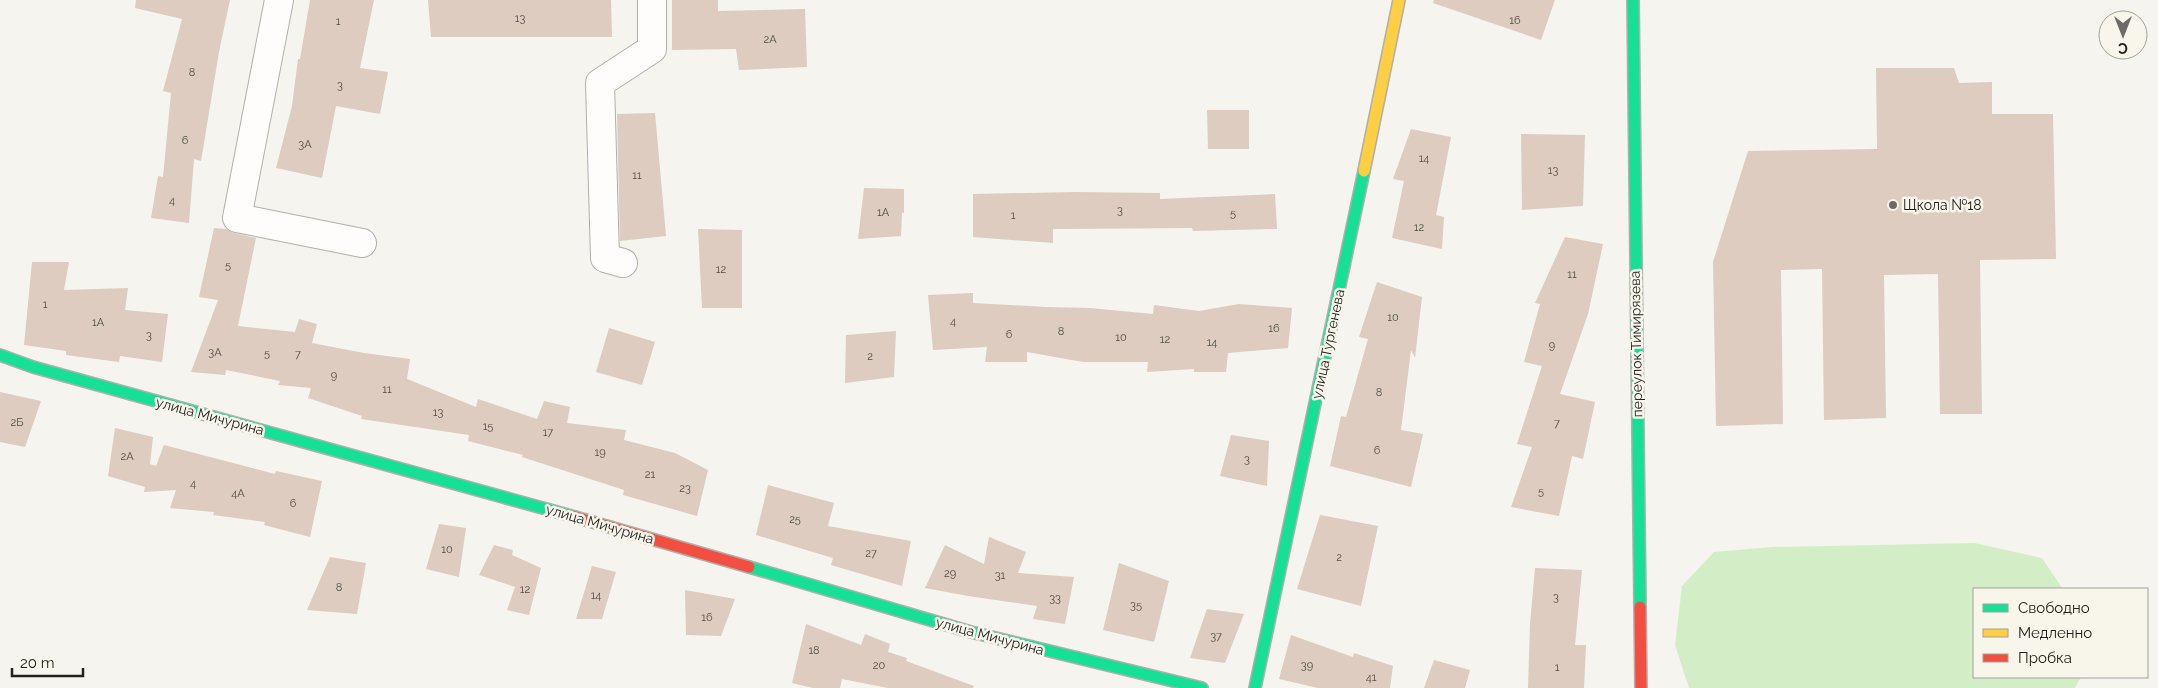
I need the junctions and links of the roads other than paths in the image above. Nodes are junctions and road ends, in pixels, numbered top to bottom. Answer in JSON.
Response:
{"nodes":[{"id":1,"x":279,"y":0,"type":"edge"},
{"id":2,"x":652,"y":0,"type":"edge"},
{"id":3,"x":1399,"y":0,"type":"edge"},
{"id":4,"x":1633,"y":0,"type":"edge"},
{"id":5,"x":362,"y":243,"type":"dead end"},
{"id":6,"x":622,"y":263,"type":"dead end"},
{"id":7,"x":0,"y":355,"type":"edge"},
{"id":8,"x":1202,"y":688,"type":"edge"},
{"id":9,"x":1255,"y":688,"type":"edge"},
{"id":10,"x":1641,"y":688,"type":"edge"}],
"edges":[{"from":1,"to":5,"type":"street"},
{"from":2,"to":6,"type":"street"},
{"from":3,"to":9,"type":"street","name":"улица Тургенева"},
{"from":4,"to":10,"type":"street","name":"переулок Тимирязева"},
{"from":7,"to":8,"type":"street","name":"улица Мичурина"}]}
